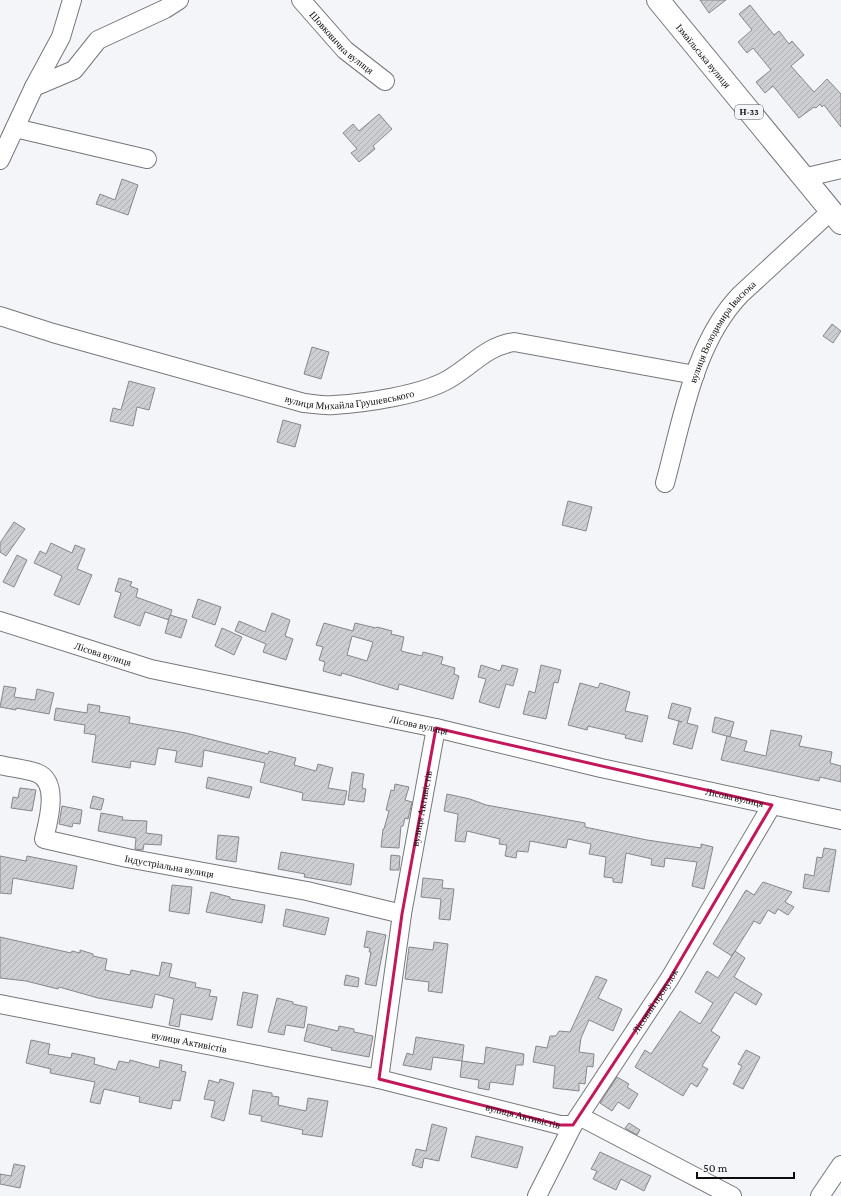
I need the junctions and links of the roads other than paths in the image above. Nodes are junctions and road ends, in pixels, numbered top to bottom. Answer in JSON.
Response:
{"nodes":[{"id":1,"x":72,"y":0,"type":"edge"},
{"id":2,"x":178,"y":0,"type":"edge"},
{"id":3,"x":301,"y":0,"type":"edge"},
{"id":4,"x":658,"y":0,"type":"edge"},
{"id":5,"x":386,"y":81,"type":"dead end"},
{"id":6,"x":34,"y":87,"type":"junction"},
{"id":7,"x":15,"y":128,"type":"junction"},
{"id":8,"x":147,"y":159,"type":"dead end"},
{"id":9,"x":0,"y":160,"type":"edge"},
{"id":10,"x":841,"y":168,"type":"edge"},
{"id":11,"x":803,"y":178,"type":"junction"},
{"id":12,"x":836,"y":217,"type":"edge"},
{"id":13,"x":0,"y":316,"type":"edge"},
{"id":14,"x":695,"y":375,"type":"junction"},
{"id":15,"x":665,"y":483,"type":"dead end"},
{"id":16,"x":0,"y":621,"type":"edge"},
{"id":17,"x":436,"y":728,"type":"junction"},
{"id":18,"x":0,"y":765,"type":"edge"},
{"id":19,"x":772,"y":806,"type":"junction"},
{"id":20,"x":841,"y":820,"type":"edge"},
{"id":21,"x":402,"y":914,"type":"junction"},
{"id":22,"x":0,"y":1004,"type":"edge"},
{"id":23,"x":379,"y":1079,"type":"junction"},
{"id":24,"x":576,"y":1121,"type":"junction"},
{"id":25,"x":841,"y":1165,"type":"edge"},
{"id":26,"x":537,"y":1196,"type":"edge"},
{"id":27,"x":732,"y":1196,"type":"edge"},
{"id":28,"x":820,"y":1196,"type":"edge"}],
"edges":[{"from":1,"to":6,"type":"street"},
{"from":2,"to":6,"type":"street"},
{"from":3,"to":5,"type":"street","name":"Шовковична вулиця"},
{"from":4,"to":11,"type":"main road","name":"Ізмаїльська вулиця","number":"Н-33"},
{"from":6,"to":7,"type":"street"},
{"from":7,"to":8,"type":"street"},
{"from":7,"to":9,"type":"street"},
{"from":10,"to":11,"type":"street"},
{"from":11,"to":12,"type":"main road","name":"Ізмаїльська вулиця","number":"Н-33"},
{"from":12,"to":14,"type":"street","name":"вулиця Володимира Івасюка"},
{"from":13,"to":14,"type":"street","name":"вулиця Михайла Грушевського"},
{"from":14,"to":15,"type":"street","name":"вулиця Володимира Івасюка"},
{"from":16,"to":17,"type":"street","name":"Лісова вулиця"},
{"from":17,"to":19,"type":"street","name":"Лісова вулиця"},
{"from":17,"to":21,"type":"street","name":"вулиця Активістів"},
{"from":18,"to":21,"type":"street","name":"Індустріальна вулиця"},
{"from":19,"to":20,"type":"street","name":"Лісова вулиця"},
{"from":19,"to":24,"type":"street","name":"Лісовий провулок"},
{"from":21,"to":23,"type":"street","name":"вулиця Активістів"},
{"from":22,"to":23,"type":"street","name":"вулиця Активістів"},
{"from":23,"to":24,"type":"street","name":"вулиця Активістів"},
{"from":24,"to":26,"type":"street","name":"Лісовий провулок"},
{"from":24,"to":27,"type":"street"},
{"from":25,"to":28,"type":"street"}]}
